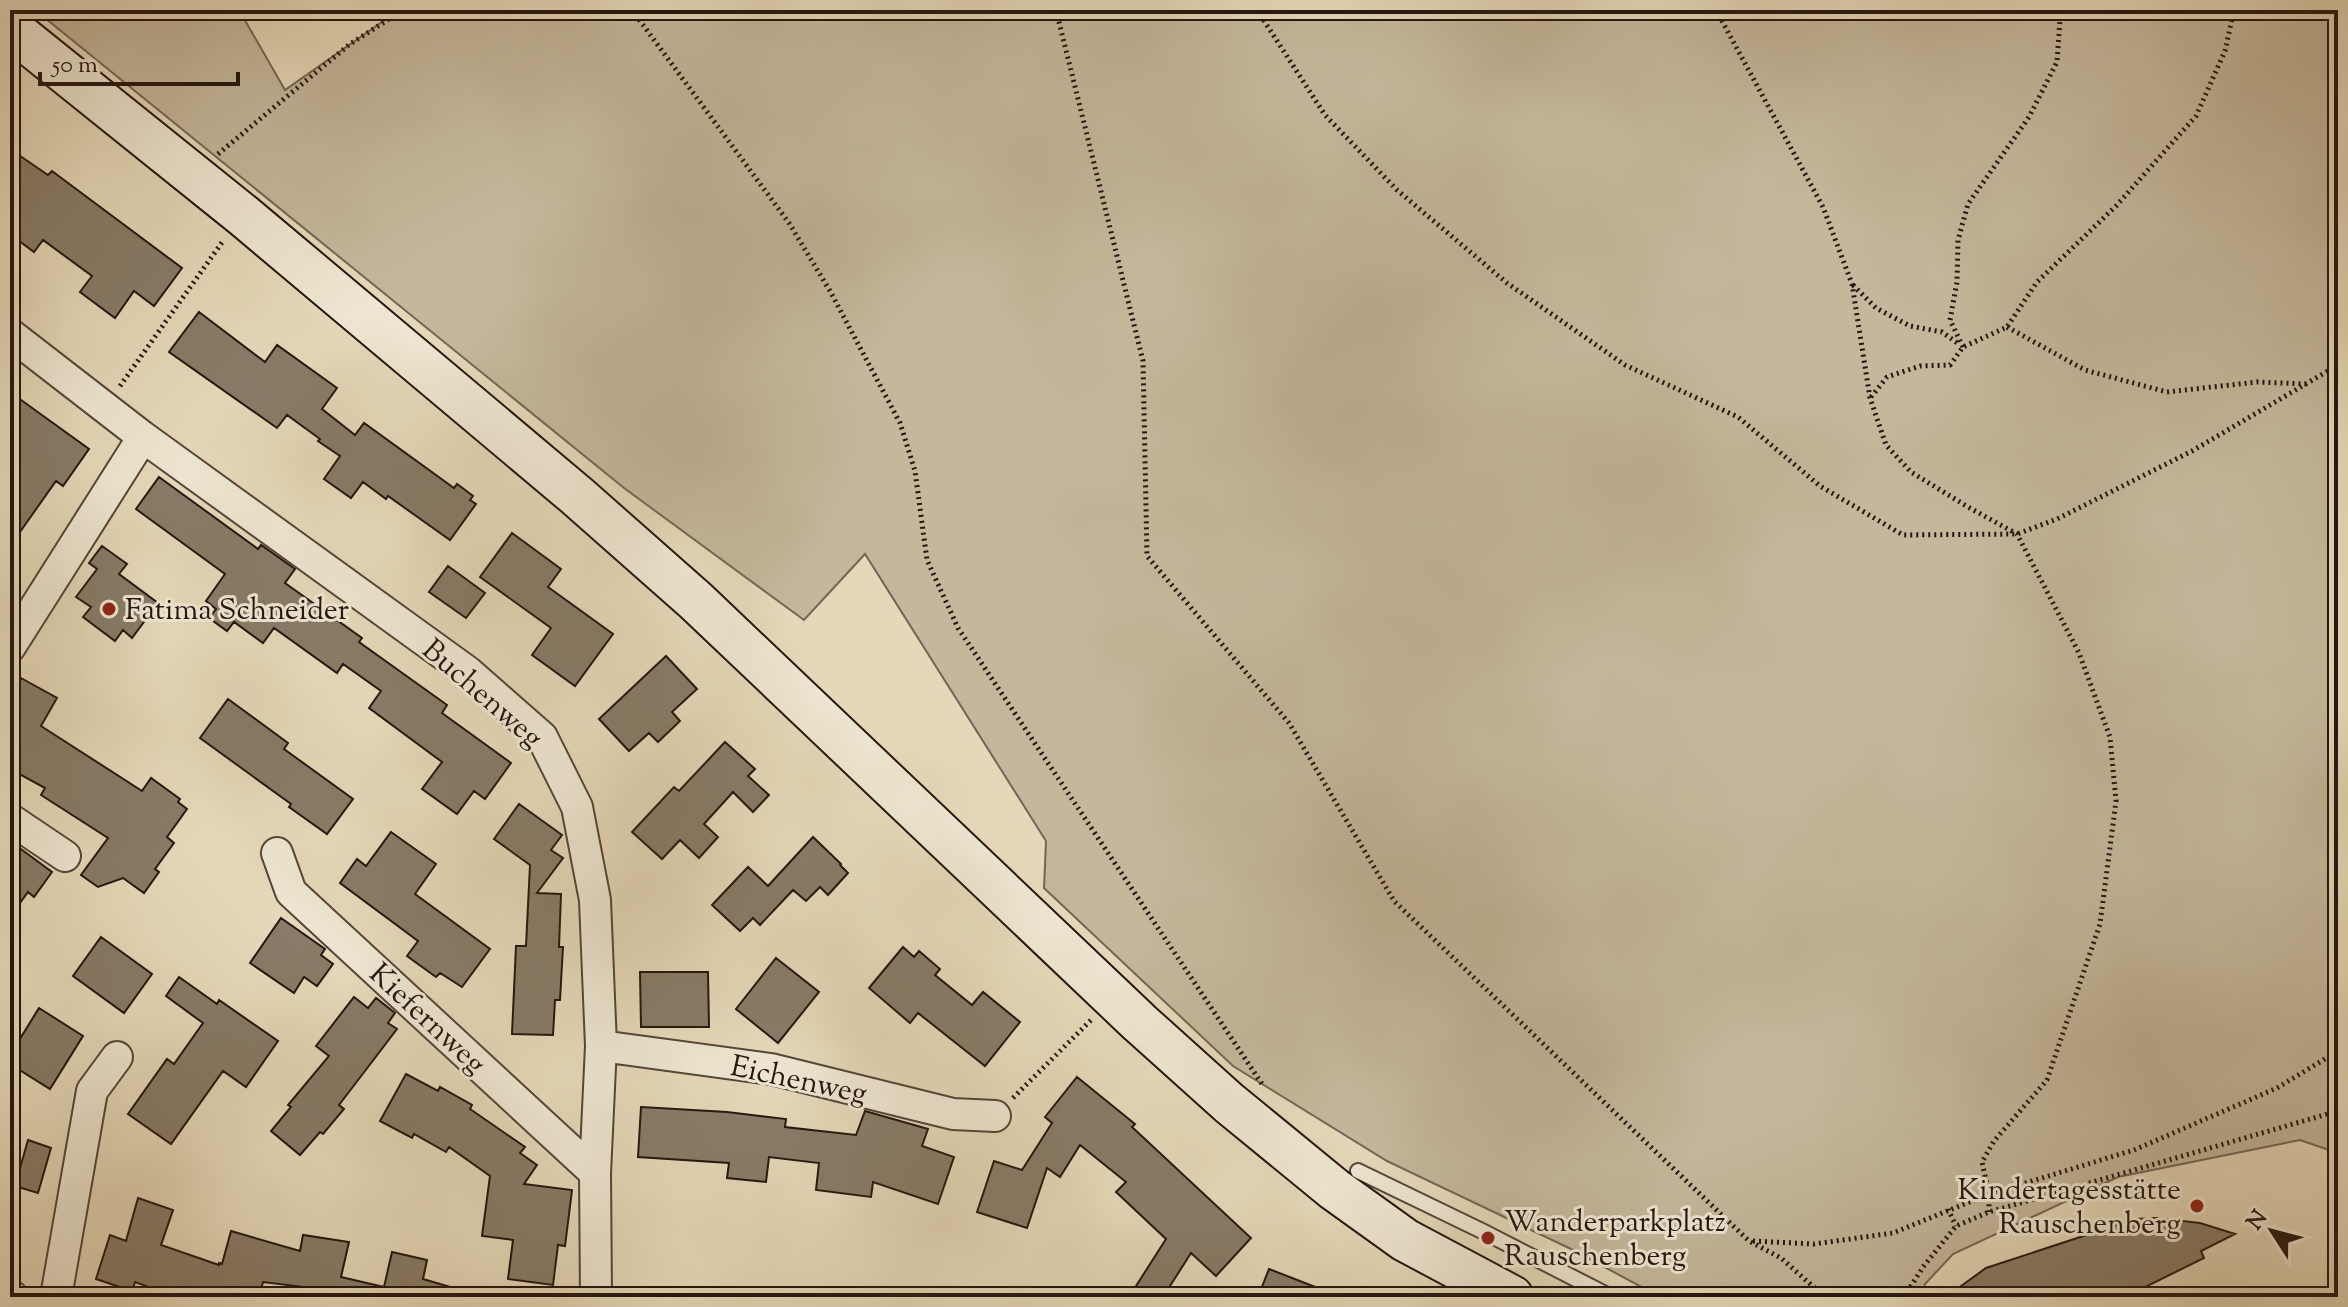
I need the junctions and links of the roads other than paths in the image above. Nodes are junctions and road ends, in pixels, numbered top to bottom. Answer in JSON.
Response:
{"nodes":[{"id":1,"x":10,"y":28,"type":"edge"},
{"id":2,"x":10,"y":334,"type":"edge"},
{"id":3,"x":143,"y":437,"type":"junction"},
{"id":4,"x":10,"y":647,"type":"edge"},
{"id":5,"x":10,"y":819,"type":"edge"},
{"id":6,"x":277,"y":853,"type":"dead end"},
{"id":7,"x":65,"y":856,"type":"dead end"},
{"id":8,"x":601,"y":1046,"type":"junction"},
{"id":9,"x":117,"y":1057,"type":"dead end"},
{"id":10,"x":995,"y":1116,"type":"road end"},
{"id":11,"x":1358,"y":1171,"type":"dead end"},
{"id":12,"x":595,"y":1173,"type":"junction"},
{"id":13,"x":56,"y":1297,"type":"edge"},
{"id":14,"x":596,"y":1297,"type":"edge"},
{"id":15,"x":1512,"y":1297,"type":"edge"},
{"id":16,"x":1611,"y":1297,"type":"edge"}],
"edges":[{"from":1,"to":15,"type":"main road"},
{"from":2,"to":3,"type":"street","name":"Buchenweg"},
{"from":3,"to":4,"type":"street"},
{"from":3,"to":8,"type":"street","name":"Buchenweg"},
{"from":5,"to":7,"type":"street"},
{"from":6,"to":12,"type":"street","name":"Kiefernweg"},
{"from":8,"to":10,"type":"street","name":"Eichenweg"},
{"from":8,"to":12,"type":"street","name":"Buchenweg"},
{"from":9,"to":13,"type":"street"},
{"from":11,"to":16,"type":"lane"},
{"from":12,"to":14,"type":"street","name":"Buchenweg"}]}
